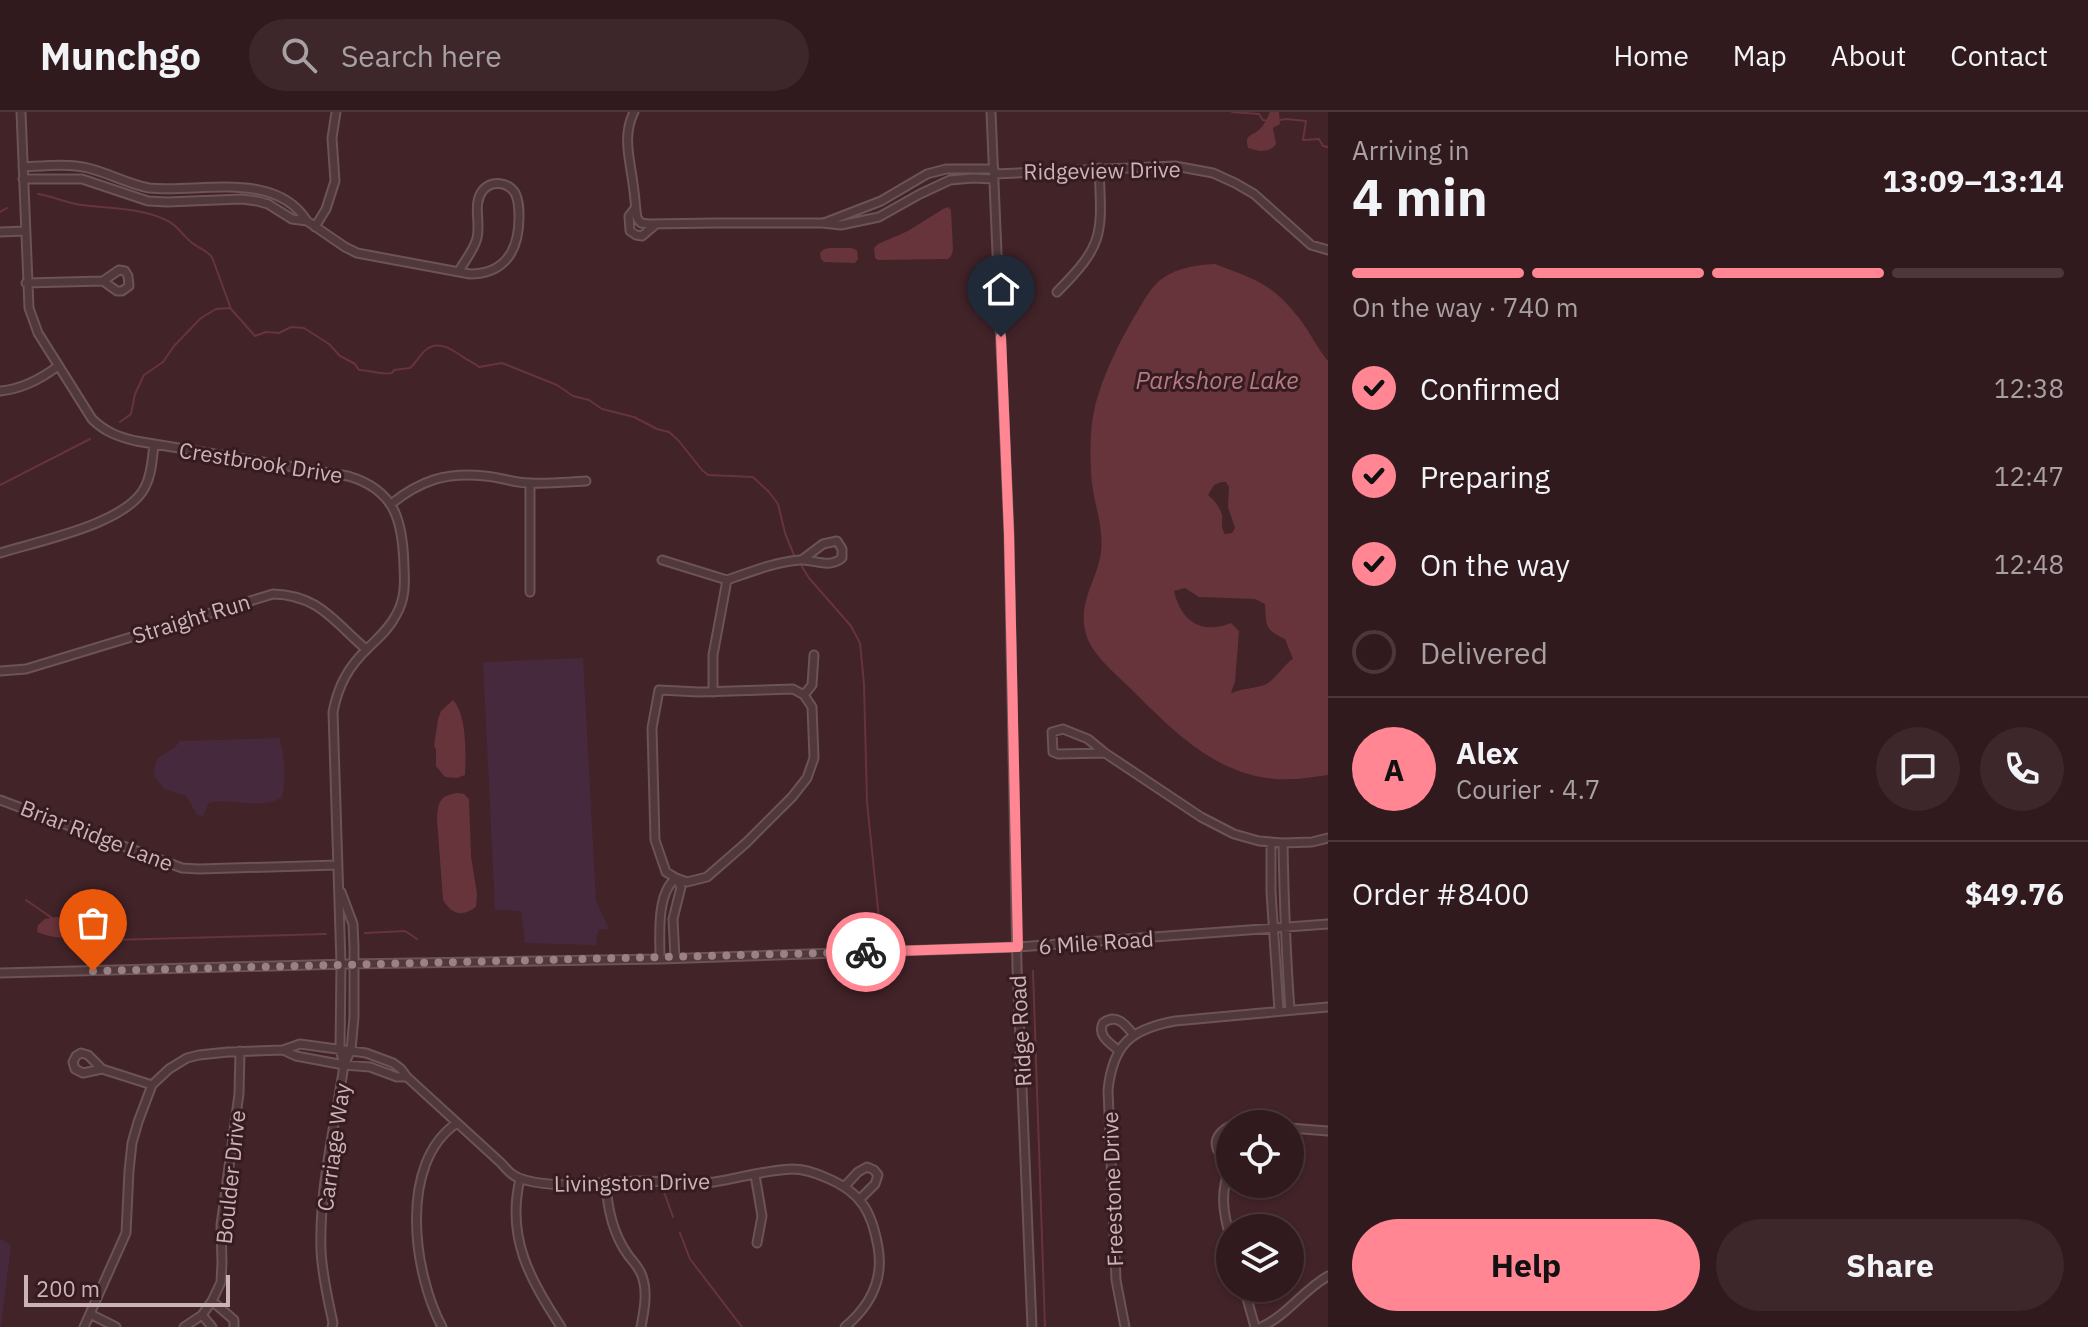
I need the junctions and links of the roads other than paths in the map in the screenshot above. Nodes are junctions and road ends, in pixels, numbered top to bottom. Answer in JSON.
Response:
{"nodes":[{"id":1,"x":21,"y":112,"type":"edge"},
{"id":2,"x":336,"y":112,"type":"edge"},
{"id":3,"x":634,"y":112,"type":"edge"},
{"id":4,"x":991,"y":112,"type":"edge"},
{"id":5,"x":23,"y":167,"type":"junction"},
{"id":6,"x":1099,"y":168,"type":"junction"},
{"id":7,"x":994,"y":174,"type":"junction"},
{"id":8,"x":23,"y":179,"type":"junction"},
{"id":9,"x":149,"y":188,"type":"junction"},
{"id":10,"x":243,"y":188,"type":"junction"},
{"id":11,"x":893,"y":194,"type":"junction"},
{"id":12,"x":242,"y":199,"type":"junction"},
{"id":13,"x":148,"y":201,"type":"junction"},
{"id":14,"x":900,"y":207,"type":"junction"},
{"id":15,"x":635,"y":208,"type":"junction"},
{"id":16,"x":307,"y":221,"type":"junction"},
{"id":17,"x":822,"y":223,"type":"junction"},
{"id":18,"x":655,"y":225,"type":"junction"},
{"id":19,"x":315,"y":227,"type":"junction"},
{"id":20,"x":25,"y":231,"type":"junction"},
{"id":21,"x":0,"y":232,"type":"edge"},
{"id":22,"x":1328,"y":250,"type":"edge"},
{"id":23,"x":459,"y":271,"type":"junction"},
{"id":24,"x":103,"y":281,"type":"dead end"},
{"id":25,"x":26,"y":283,"type":"junction"},
{"id":26,"x":1057,"y":292,"type":"dead end"},
{"id":27,"x":58,"y":366,"type":"junction"},
{"id":28,"x":0,"y":391,"type":"edge"},
{"id":29,"x":154,"y":445,"type":"junction"},
{"id":30,"x":586,"y":481,"type":"dead end"},
{"id":31,"x":530,"y":483,"type":"junction"},
{"id":32,"x":391,"y":504,"type":"junction"},
{"id":33,"x":0,"y":553,"type":"edge"},
{"id":34,"x":803,"y":559,"type":"junction"},
{"id":35,"x":662,"y":560,"type":"dead end"},
{"id":36,"x":727,"y":580,"type":"junction"},
{"id":37,"x":530,"y":592,"type":"dead end"},
{"id":38,"x":366,"y":649,"type":"junction"},
{"id":39,"x":814,"y":655,"type":"dead end"},
{"id":40,"x":0,"y":671,"type":"edge"},
{"id":41,"x":713,"y":692,"type":"junction"},
{"id":42,"x":804,"y":695,"type":"junction"},
{"id":43,"x":1105,"y":753,"type":"junction"},
{"id":44,"x":0,"y":800,"type":"edge"},
{"id":45,"x":1328,"y":838,"type":"edge"},
{"id":46,"x":1271,"y":842,"type":"junction"},
{"id":47,"x":1283,"y":843,"type":"junction"},
{"id":48,"x":338,"y":865,"type":"junction"},
{"id":49,"x":676,"y":878,"type":"junction"},
{"id":50,"x":339,"y":888,"type":"junction"},
{"id":51,"x":1328,"y":924,"type":"edge"},
{"id":52,"x":1287,"y":927,"type":"junction"},
{"id":53,"x":1275,"y":928,"type":"junction"},
{"id":54,"x":1018,"y":947,"type":"junction"},
{"id":55,"x":675,"y":958,"type":"junction"},
{"id":56,"x":660,"y":959,"type":"junction"},
{"id":57,"x":341,"y":964,"type":"junction"},
{"id":58,"x":354,"y":964,"type":"junction"},
{"id":59,"x":0,"y":973,"type":"edge"},
{"id":60,"x":1328,"y":1007,"type":"edge"},
{"id":61,"x":1290,"y":1010,"type":"junction"},
{"id":62,"x":1279,"y":1011,"type":"junction"},
{"id":63,"x":1133,"y":1034,"type":"junction"},
{"id":64,"x":340,"y":1049,"type":"junction"},
{"id":65,"x":283,"y":1050,"type":"junction"},
{"id":66,"x":351,"y":1050,"type":"junction"},
{"id":67,"x":240,"y":1051,"type":"junction"},
{"id":68,"x":1119,"y":1051,"type":"junction"},
{"id":69,"x":344,"y":1065,"type":"junction"},
{"id":70,"x":102,"y":1069,"type":"dead end"},
{"id":71,"x":407,"y":1077,"type":"junction"},
{"id":72,"x":152,"y":1085,"type":"junction"},
{"id":73,"x":457,"y":1123,"type":"junction"},
{"id":74,"x":1304,"y":1129,"type":"edge"},
{"id":75,"x":1328,"y":1131,"type":"edge"},
{"id":76,"x":755,"y":1175,"type":"junction"},
{"id":77,"x":520,"y":1179,"type":"junction"},
{"id":78,"x":606,"y":1181,"type":"junction"},
{"id":79,"x":845,"y":1186,"type":"junction"},
{"id":80,"x":860,"y":1199,"type":"junction"},
{"id":81,"x":757,"y":1243,"type":"dead end"},
{"id":82,"x":1328,"y":1276,"type":"edge"},
{"id":83,"x":212,"y":1301,"type":"junction"},
{"id":84,"x":1249,"y":1302,"type":"edge"},
{"id":85,"x":90,"y":1314,"type":"junction"},
{"id":86,"x":202,"y":1315,"type":"junction"},
{"id":87,"x":335,"y":1326,"type":"edge"},
{"id":88,"x":84,"y":1327,"type":"edge"},
{"id":89,"x":116,"y":1327,"type":"edge"},
{"id":90,"x":184,"y":1327,"type":"edge"},
{"id":91,"x":212,"y":1327,"type":"edge"},
{"id":92,"x":234,"y":1327,"type":"edge"},
{"id":93,"x":442,"y":1327,"type":"edge"},
{"id":94,"x":561,"y":1327,"type":"edge"},
{"id":95,"x":641,"y":1327,"type":"edge"},
{"id":96,"x":845,"y":1327,"type":"edge"},
{"id":97,"x":1032,"y":1327,"type":"edge"},
{"id":98,"x":1125,"y":1327,"type":"edge"},
{"id":99,"x":1258,"y":1327,"type":"edge"}],
"edges":[{"from":1,"to":5,"type":"street","name":"Crestbrook Drive"},
{"from":2,"to":19,"type":"street"},
{"from":3,"to":15,"type":"street"},
{"from":4,"to":7,"type":"street","name":"Ridge Road"},
{"from":5,"to":8,"type":"street","name":"Crestbrook Drive"},
{"from":5,"to":9,"type":"street"},
{"from":6,"to":7,"type":"street","name":"Ridgeview Drive"},
{"from":6,"to":22,"type":"street","name":"Ridgeview Drive"},
{"from":6,"to":26,"type":"street"},
{"from":7,"to":11,"type":"street"},
{"from":7,"to":14,"type":"street"},
{"from":7,"to":54,"type":"street","name":"Ridge Road"},
{"from":8,"to":13,"type":"street"},
{"from":8,"to":20,"type":"street","name":"Crestbrook Drive"},
{"from":9,"to":10,"type":"street"},
{"from":9,"to":13,"type":"street"},
{"from":10,"to":12,"type":"street"},
{"from":10,"to":16,"type":"street"},
{"from":11,"to":14,"type":"street"},
{"from":11,"to":17,"type":"street"},
{"from":12,"to":13,"type":"street"},
{"from":12,"to":16,"type":"street"},
{"from":14,"to":17,"type":"street"},
{"from":15,"to":18,"type":"street"},
{"from":15,"to":18,"type":"street"},
{"from":16,"to":19,"type":"street"},
{"from":17,"to":18,"type":"street"},
{"from":19,"to":23,"type":"street"},
{"from":20,"to":21,"type":"street"},
{"from":20,"to":25,"type":"street","name":"Crestbrook Drive"},
{"from":23,"to":23,"type":"street"},
{"from":24,"to":25,"type":"street"},
{"from":25,"to":27,"type":"street","name":"Crestbrook Drive"},
{"from":27,"to":28,"type":"street"},
{"from":27,"to":29,"type":"street","name":"Crestbrook Drive"},
{"from":29,"to":32,"type":"street","name":"Crestbrook Drive"},
{"from":29,"to":33,"type":"street"},
{"from":30,"to":31,"type":"street"},
{"from":31,"to":32,"type":"street"},
{"from":31,"to":37,"type":"street"},
{"from":32,"to":38,"type":"street"},
{"from":34,"to":34,"type":"street"},
{"from":34,"to":36,"type":"street"},
{"from":35,"to":36,"type":"street"},
{"from":36,"to":41,"type":"street"},
{"from":38,"to":40,"type":"street","name":"Straight Run"},
{"from":38,"to":48,"type":"street"},
{"from":39,"to":42,"type":"street"},
{"from":41,"to":42,"type":"street"},
{"from":41,"to":49,"type":"street"},
{"from":42,"to":49,"type":"street"},
{"from":43,"to":43,"type":"street"},
{"from":43,"to":46,"type":"street"},
{"from":44,"to":48,"type":"street","name":"Briar Ridge Lane"},
{"from":45,"to":47,"type":"street"},
{"from":46,"to":47,"type":"street"},
{"from":46,"to":53,"type":"street"},
{"from":47,"to":52,"type":"street"},
{"from":48,"to":50,"type":"street"},
{"from":49,"to":55,"type":"street"},
{"from":49,"to":56,"type":"street"},
{"from":50,"to":57,"type":"street"},
{"from":50,"to":58,"type":"street"},
{"from":51,"to":52,"type":"street","name":"6 Mile Road"},
{"from":52,"to":53,"type":"street","name":"6 Mile Road"},
{"from":52,"to":61,"type":"street"},
{"from":53,"to":54,"type":"street","name":"6 Mile Road"},
{"from":53,"to":62,"type":"street"},
{"from":54,"to":55,"type":"street","name":"6 Mile Road"},
{"from":54,"to":97,"type":"street","name":"Ridge Road"},
{"from":55,"to":56,"type":"street","name":"6 Mile Road"},
{"from":56,"to":58,"type":"street","name":"6 Mile Road"},
{"from":57,"to":58,"type":"street","name":"6 Mile Road"},
{"from":57,"to":59,"type":"street","name":"6 Mile Road"},
{"from":57,"to":64,"type":"street","name":"Carriage Way"},
{"from":58,"to":66,"type":"street","name":"Carriage Way"},
{"from":60,"to":61,"type":"street"},
{"from":61,"to":62,"type":"street"},
{"from":62,"to":63,"type":"street"},
{"from":63,"to":68,"type":"street","name":"Freestone Drive"},
{"from":63,"to":68,"type":"street"},
{"from":64,"to":65,"type":"street"},
{"from":64,"to":66,"type":"street"},
{"from":64,"to":69,"type":"street","name":"Carriage Way"},
{"from":65,"to":67,"type":"street"},
{"from":65,"to":69,"type":"street"},
{"from":66,"to":69,"type":"street","name":"Carriage Way"},
{"from":66,"to":71,"type":"street"},
{"from":67,"to":72,"type":"street"},
{"from":67,"to":83,"type":"street","name":"Boulder Drive"},
{"from":68,"to":98,"type":"street","name":"Freestone Drive"},
{"from":69,"to":71,"type":"street"},
{"from":69,"to":87,"type":"street","name":"Carriage Way"},
{"from":70,"to":72,"type":"street"},
{"from":71,"to":73,"type":"street"},
{"from":72,"to":85,"type":"street"},
{"from":73,"to":77,"type":"street"},
{"from":73,"to":93,"type":"street"},
{"from":74,"to":75,"type":"street"},
{"from":76,"to":78,"type":"street","name":"Livingston Drive"},
{"from":76,"to":79,"type":"street","name":"Livingston Drive"},
{"from":76,"to":81,"type":"street"},
{"from":77,"to":78,"type":"street","name":"Livingston Drive"},
{"from":77,"to":94,"type":"street"},
{"from":78,"to":95,"type":"street"},
{"from":79,"to":80,"type":"street","name":"Livingston Drive"},
{"from":79,"to":80,"type":"street"},
{"from":80,"to":96,"type":"street","name":"Livingston Drive"},
{"from":82,"to":99,"type":"street"},
{"from":83,"to":86,"type":"street","name":"Boulder Drive"},
{"from":83,"to":92,"type":"street"},
{"from":84,"to":99,"type":"street"},
{"from":85,"to":88,"type":"street"},
{"from":85,"to":89,"type":"street"},
{"from":86,"to":90,"type":"street","name":"Boulder Drive"},
{"from":86,"to":91,"type":"street"}]}
